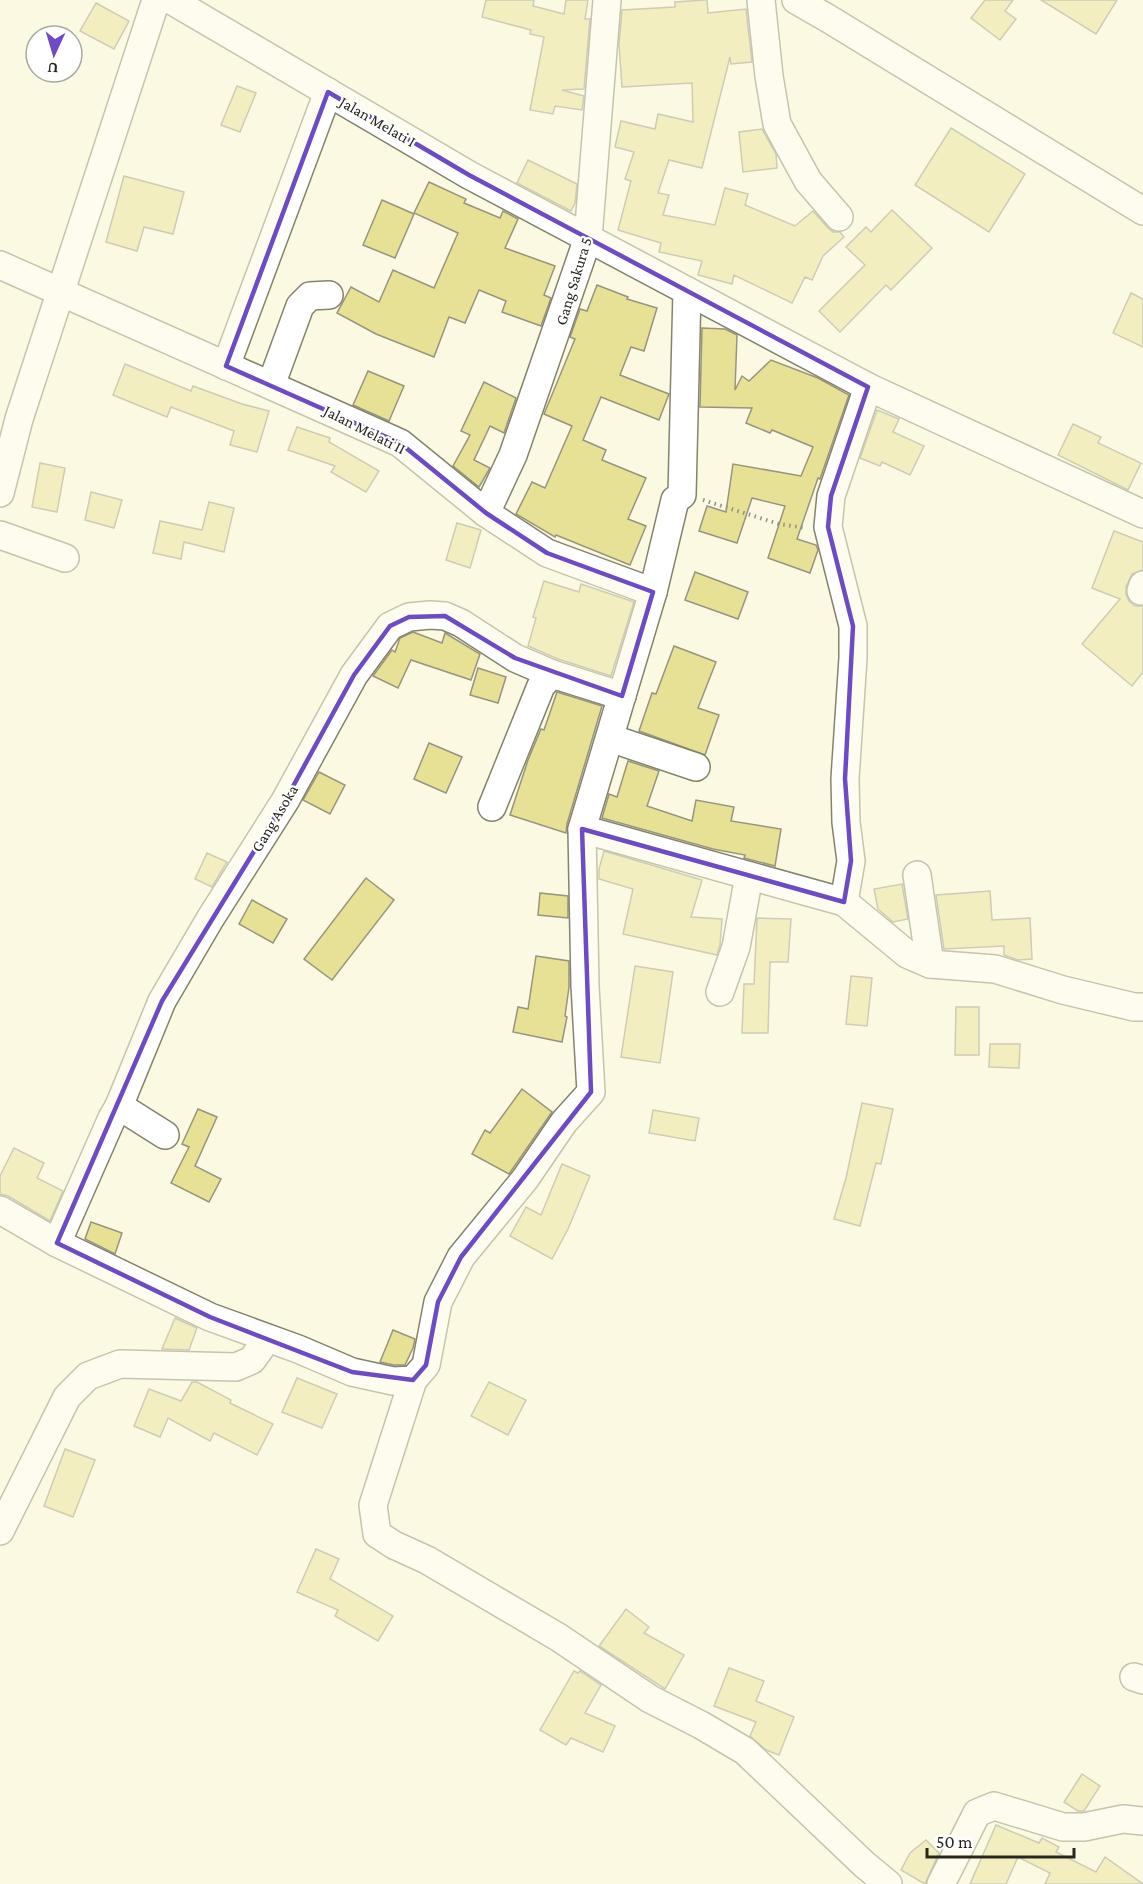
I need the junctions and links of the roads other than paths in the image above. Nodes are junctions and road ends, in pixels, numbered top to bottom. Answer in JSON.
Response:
{"nodes":[{"id":1,"x":156,"y":0,"type":"edge"},
{"id":2,"x":171,"y":0,"type":"edge"},
{"id":3,"x":607,"y":0,"type":"edge"},
{"id":4,"x":761,"y":0,"type":"edge"},
{"id":5,"x":796,"y":0,"type":"edge"},
{"id":6,"x":837,"y":9,"type":"edge"},
{"id":7,"x":328,"y":92,"type":"junction"},
{"id":8,"x":1143,"y":211,"type":"edge"},
{"id":9,"x":839,"y":217,"type":"dead end"},
{"id":10,"x":588,"y":238,"type":"junction"},
{"id":11,"x":0,"y":265,"type":"edge"},
{"id":12,"x":61,"y":291,"type":"junction"},
{"id":13,"x":687,"y":291,"type":"junction"},
{"id":14,"x":329,"y":295,"type":"dead end"},
{"id":15,"x":226,"y":366,"type":"junction"},
{"id":16,"x":272,"y":385,"type":"junction"},
{"id":17,"x":868,"y":387,"type":"junction"},
{"id":18,"x":0,"y":493,"type":"edge"},
{"id":19,"x":486,"y":513,"type":"junction"},
{"id":20,"x":1143,"y":514,"type":"edge"},
{"id":21,"x":0,"y":536,"type":"edge"},
{"id":22,"x":65,"y":558,"type":"dead end"},
{"id":23,"x":653,"y":592,"type":"junction"},
{"id":24,"x":552,"y":674,"type":"junction"},
{"id":25,"x":622,"y":696,"type":"junction"},
{"id":26,"x":610,"y":738,"type":"junction"},
{"id":27,"x":696,"y":767,"type":"dead end"},
{"id":28,"x":492,"y":807,"type":"dead end"},
{"id":29,"x":582,"y":829,"type":"junction"},
{"id":30,"x":916,"y":875,"type":"dead end"},
{"id":31,"x":749,"y":876,"type":"junction"},
{"id":32,"x":844,"y":902,"type":"junction"},
{"id":33,"x":930,"y":964,"type":"junction"},
{"id":34,"x":720,"y":992,"type":"dead end"},
{"id":35,"x":1143,"y":1007,"type":"edge"},
{"id":36,"x":119,"y":1106,"type":"junction"},
{"id":37,"x":165,"y":1135,"type":"dead end"},
{"id":38,"x":0,"y":1210,"type":"edge"},
{"id":39,"x":57,"y":1243,"type":"junction"},
{"id":40,"x":267,"y":1339,"type":"junction"},
{"id":41,"x":413,"y":1380,"type":"junction"},
{"id":42,"x":0,"y":1531,"type":"edge"},
{"id":43,"x":1143,"y":1821,"type":"edge"},
{"id":44,"x":888,"y":1884,"type":"edge"},
{"id":45,"x":941,"y":1884,"type":"edge"}],
"edges":[{"from":1,"to":12,"type":"street"},
{"from":2,"to":7,"type":"street","name":"Jalan Melati I"},
{"from":3,"to":10,"type":"street","name":"Gang Sakura 5"},
{"from":4,"to":9,"type":"street"},
{"from":5,"to":6,"type":"street"},
{"from":6,"to":8,"type":"street"},
{"from":7,"to":10,"type":"street","name":"Jalan Melati I"},
{"from":7,"to":15,"type":"street"},
{"from":10,"to":13,"type":"street","name":"Jalan Melati I"},
{"from":10,"to":19,"type":"street","name":"Gang Sakura 5"},
{"from":11,"to":12,"type":"street","name":"Jalan Melati II"},
{"from":12,"to":15,"type":"street","name":"Jalan Melati II"},
{"from":12,"to":18,"type":"street"},
{"from":13,"to":17,"type":"street","name":"Jalan Melati I"},
{"from":13,"to":23,"type":"street"},
{"from":14,"to":16,"type":"street"},
{"from":15,"to":16,"type":"street","name":"Jalan Melati II"},
{"from":16,"to":19,"type":"street","name":"Jalan Melati II"},
{"from":17,"to":20,"type":"street","name":"Jalan Melati I"},
{"from":17,"to":32,"type":"street"},
{"from":19,"to":23,"type":"street","name":"Jalan Melati II"},
{"from":21,"to":22,"type":"street"},
{"from":23,"to":25,"type":"street"},
{"from":24,"to":25,"type":"street","name":"Gang Asoka"},
{"from":24,"to":28,"type":"street"},
{"from":24,"to":36,"type":"street","name":"Gang Asoka"},
{"from":25,"to":26,"type":"street"},
{"from":26,"to":27,"type":"street"},
{"from":26,"to":29,"type":"street"},
{"from":29,"to":31,"type":"street"},
{"from":29,"to":41,"type":"street"},
{"from":30,"to":33,"type":"street"},
{"from":31,"to":32,"type":"street"},
{"from":31,"to":34,"type":"street"},
{"from":32,"to":33,"type":"street"},
{"from":33,"to":35,"type":"street"},
{"from":36,"to":37,"type":"street"},
{"from":36,"to":39,"type":"street","name":"Gang Asoka"},
{"from":38,"to":39,"type":"street"},
{"from":39,"to":40,"type":"street"},
{"from":40,"to":41,"type":"street"},
{"from":40,"to":42,"type":"street"},
{"from":41,"to":44,"type":"street"},
{"from":43,"to":45,"type":"street"}]}
